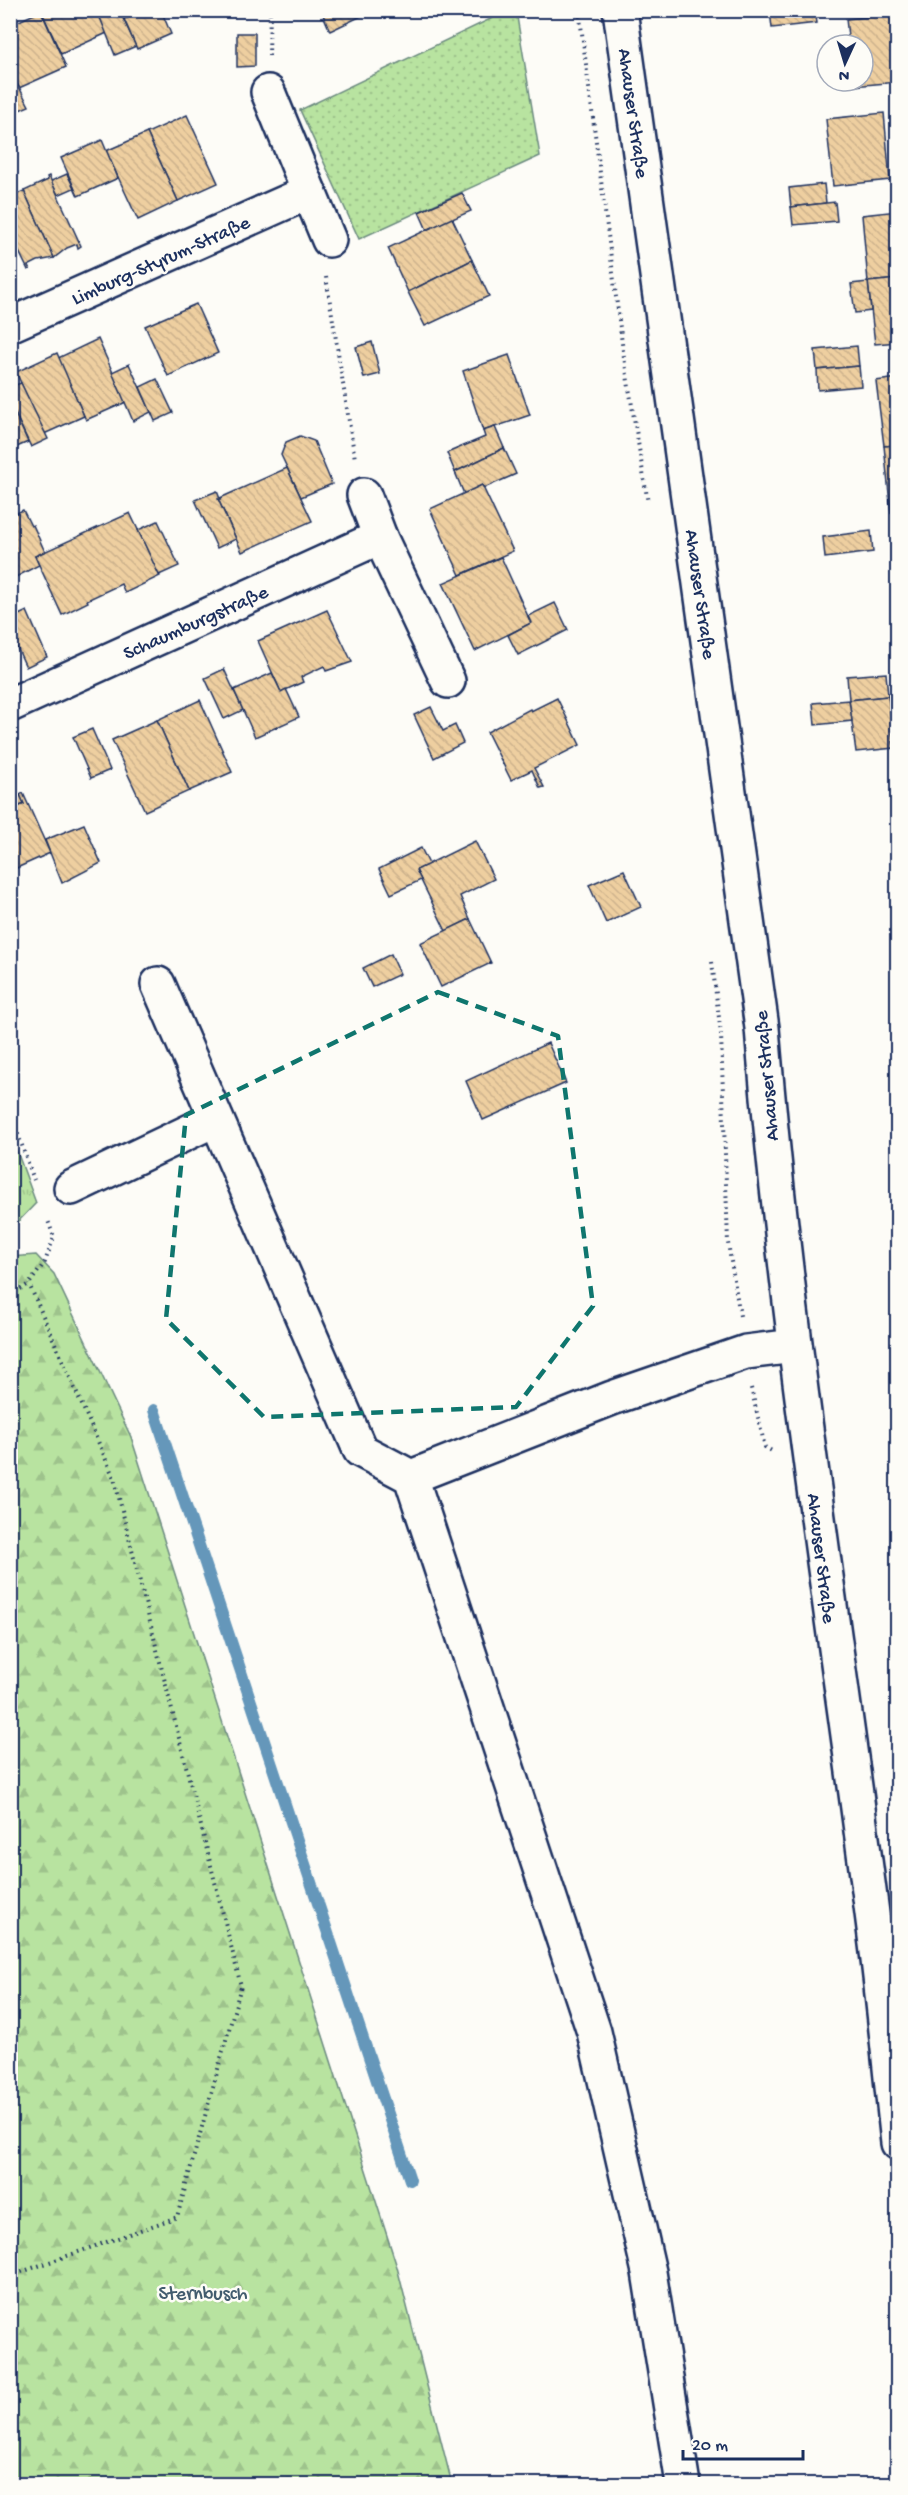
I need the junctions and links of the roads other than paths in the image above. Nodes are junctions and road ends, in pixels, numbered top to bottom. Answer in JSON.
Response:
{"nodes":[{"id":1,"x":620,"y":10,"type":"edge"},
{"id":2,"x":268,"y":92,"type":"road end"},
{"id":3,"x":309,"y":192,"type":"junction"},
{"id":4,"x":329,"y":240,"type":"road end"},
{"id":5,"x":10,"y":325,"type":"edge"},
{"id":6,"x":364,"y":495,"type":"road end"},
{"id":7,"x":380,"y":537,"type":"junction"},
{"id":8,"x":448,"y":681,"type":"dead end"},
{"id":9,"x":10,"y":705,"type":"edge"},
{"id":10,"x":158,"y":984,"type":"dead end"},
{"id":11,"x":216,"y":1119,"type":"junction"},
{"id":12,"x":71,"y":1188,"type":"dead end"},
{"id":13,"x":795,"y":1346,"type":"junction"},
{"id":14,"x":411,"y":1477,"type":"junction"},
{"id":15,"x":897,"y":2143,"type":"edge"},
{"id":16,"x":683,"y":2484,"type":"edge"}],
"edges":[{"from":1,"to":13,"type":"street","name":"Ahauser Straße"},
{"from":2,"to":3,"type":"street"},
{"from":3,"to":4,"type":"street"},
{"from":3,"to":5,"type":"street","name":"Limburg-Styrum-Straße"},
{"from":6,"to":7,"type":"street"},
{"from":7,"to":8,"type":"street"},
{"from":7,"to":9,"type":"street","name":"Schaumburgstraße"},
{"from":10,"to":11,"type":"street"},
{"from":11,"to":12,"type":"street"},
{"from":11,"to":14,"type":"street"},
{"from":13,"to":14,"type":"street"},
{"from":13,"to":15,"type":"street","name":"Ahauser Straße"},
{"from":14,"to":16,"type":"street"}]}
